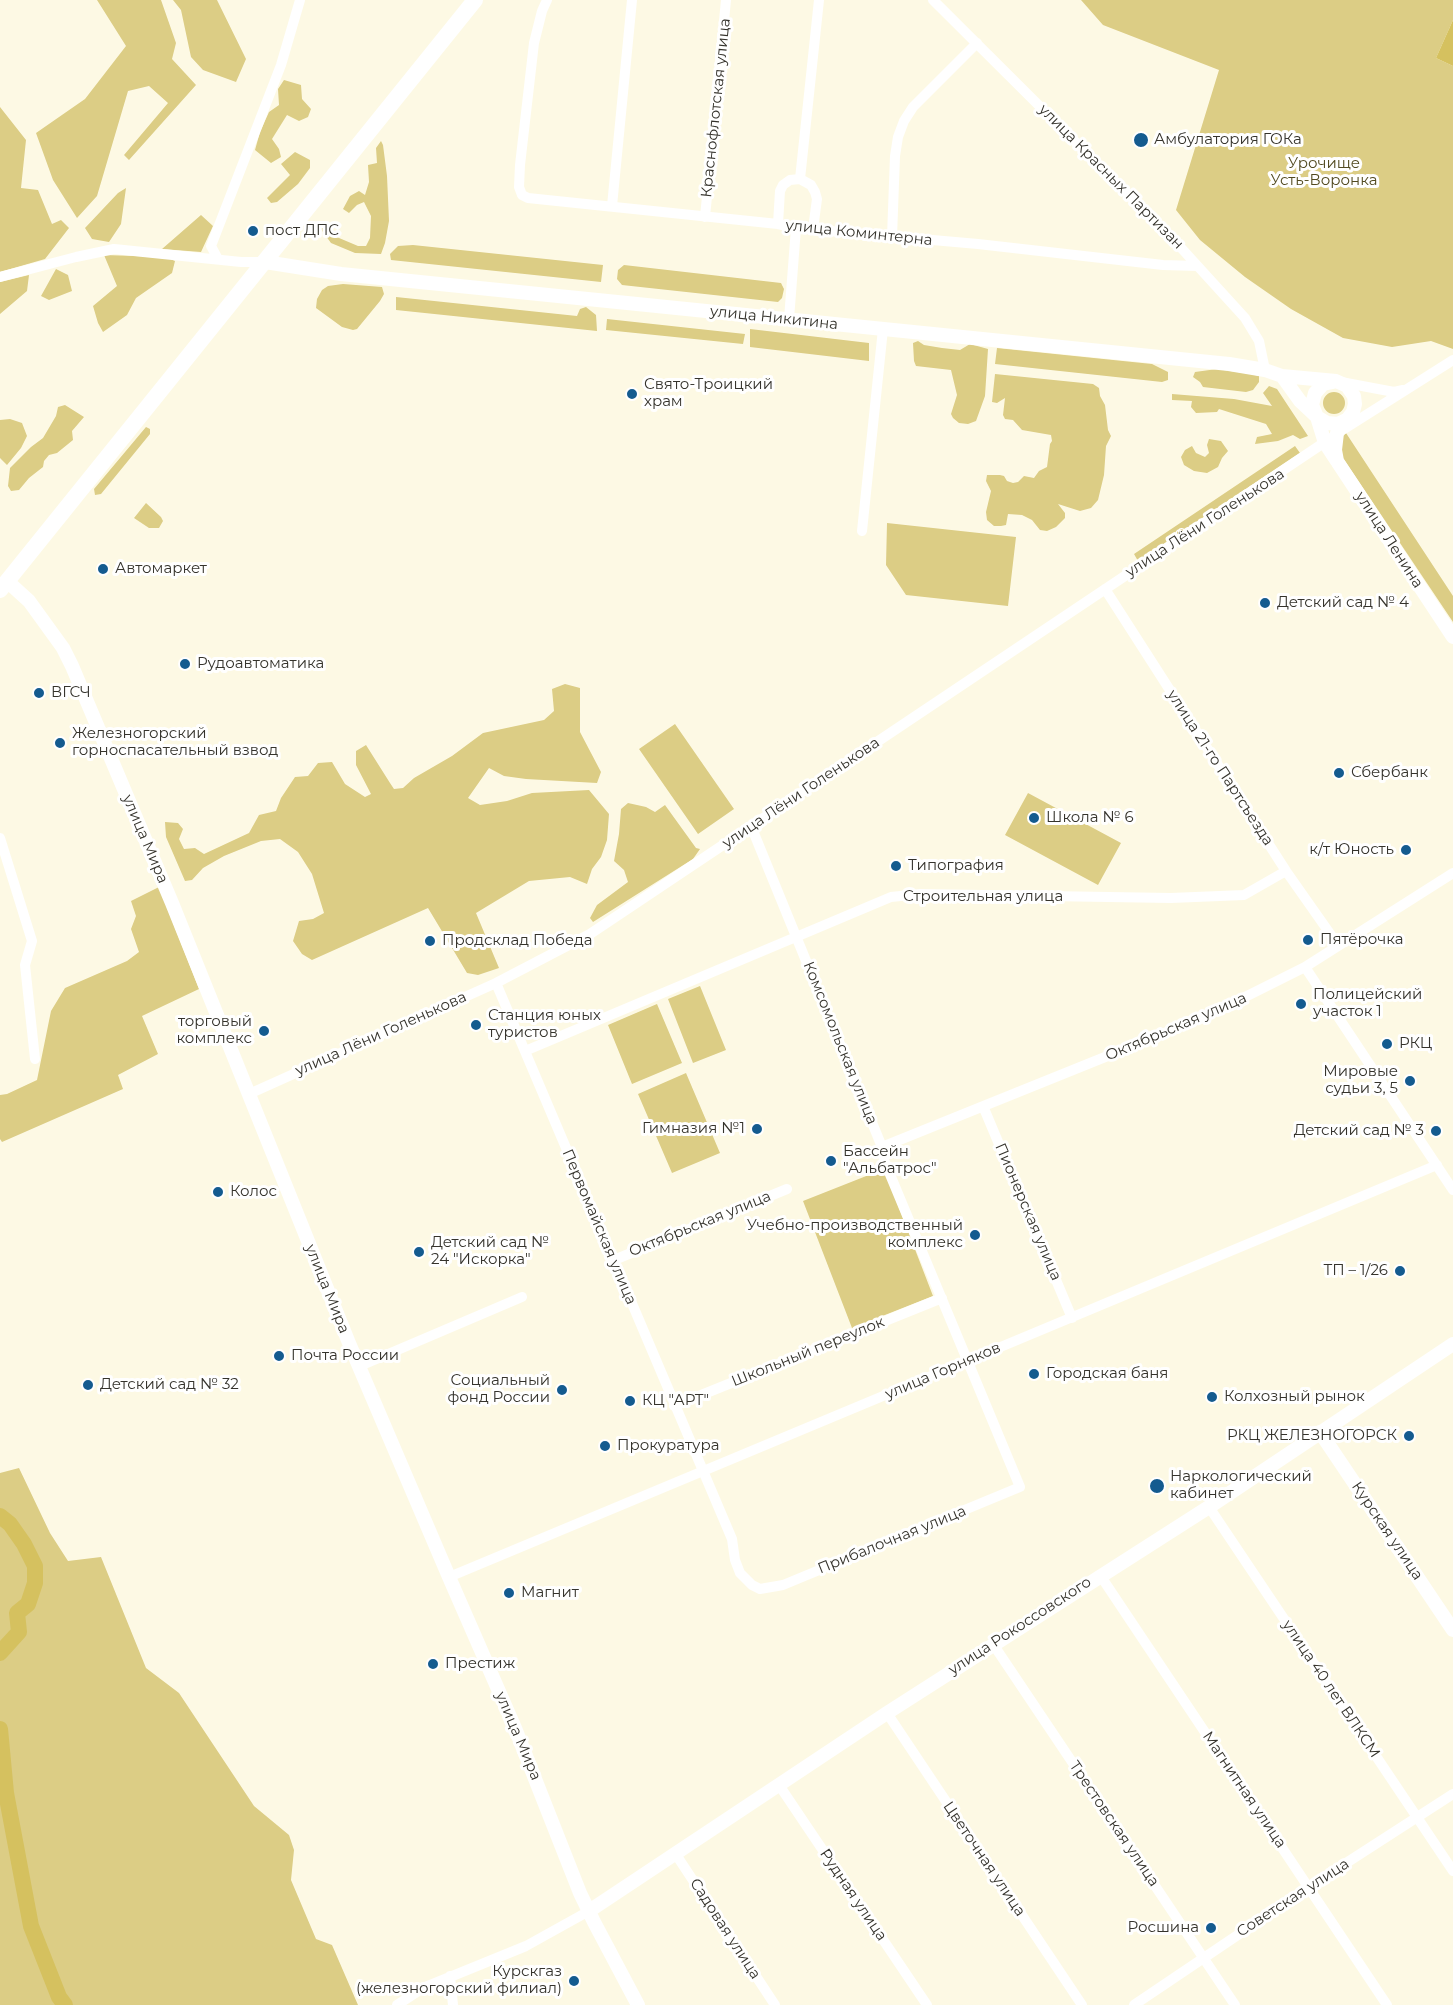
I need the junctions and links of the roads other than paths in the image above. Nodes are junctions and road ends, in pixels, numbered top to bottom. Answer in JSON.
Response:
{"nodes":[{"id":1,"x":300,"y":0,"type":"edge"},
{"id":2,"x":476,"y":0,"type":"edge"},
{"id":3,"x":547,"y":0,"type":"edge"},
{"id":4,"x":632,"y":0,"type":"edge"},
{"id":5,"x":726,"y":0,"type":"edge"},
{"id":6,"x":819,"y":0,"type":"edge"},
{"id":7,"x":933,"y":0,"type":"edge"},
{"id":8,"x":977,"y":43,"type":"junction"},
{"id":9,"x":800,"y":179,"type":"junction"},
{"id":10,"x":612,"y":206,"type":"junction"},
{"id":11,"x":705,"y":217,"type":"junction"},
{"id":12,"x":778,"y":224,"type":"junction"},
{"id":13,"x":796,"y":228,"type":"junction"},
{"id":14,"x":813,"y":229,"type":"junction"},
{"id":15,"x":892,"y":237,"type":"junction"},
{"id":16,"x":218,"y":259,"type":"junction"},
{"id":17,"x":265,"y":262,"type":"junction"},
{"id":18,"x":1197,"y":266,"type":"junction"},
{"id":19,"x":0,"y":277,"type":"edge"},
{"id":20,"x":789,"y":319,"type":"junction"},
{"id":21,"x":883,"y":329,"type":"junction"},
{"id":22,"x":1453,"y":360,"type":"edge"},
{"id":23,"x":1265,"y":370,"type":"junction"},
{"id":24,"x":1282,"y":376,"type":"junction"},
{"id":25,"x":1336,"y":381,"type":"junction"},
{"id":26,"x":1406,"y":390,"type":"junction"},
{"id":27,"x":1317,"y":417,"type":"junction"},
{"id":28,"x":1348,"y":418,"type":"junction"},
{"id":29,"x":1338,"y":433,"type":"junction"},
{"id":30,"x":1325,"y":443,"type":"junction"},
{"id":31,"x":1337,"y":461,"type":"junction"},
{"id":32,"x":862,"y":531,"type":"dead end"},
{"id":33,"x":3,"y":586,"type":"edge"},
{"id":34,"x":1105,"y":589,"type":"junction"},
{"id":35,"x":1453,"y":636,"type":"edge"},
{"id":36,"x":752,"y":826,"type":"junction"},
{"id":37,"x":0,"y":837,"type":"edge"},
{"id":38,"x":1286,"y":871,"type":"junction"},
{"id":39,"x":1453,"y":873,"type":"edge"},
{"id":40,"x":797,"y":938,"type":"junction"},
{"id":41,"x":1338,"y":945,"type":"junction"},
{"id":42,"x":1305,"y":967,"type":"junction"},
{"id":43,"x":496,"y":983,"type":"junction"},
{"id":44,"x":525,"y":1051,"type":"junction"},
{"id":45,"x":35,"y":1059,"type":"dead end"},
{"id":46,"x":249,"y":1094,"type":"junction"},
{"id":47,"x":983,"y":1106,"type":"junction"},
{"id":48,"x":882,"y":1147,"type":"junction"},
{"id":49,"x":1437,"y":1165,"type":"junction"},
{"id":50,"x":787,"y":1189,"type":"dead end"},
{"id":51,"x":1453,"y":1190,"type":"edge"},
{"id":52,"x":614,"y":1260,"type":"junction"},
{"id":53,"x":522,"y":1297,"type":"dead end"},
{"id":54,"x":942,"y":1298,"type":"junction"},
{"id":55,"x":1072,"y":1318,"type":"junction"},
{"id":56,"x":1453,"y":1344,"type":"edge"},
{"id":57,"x":968,"y":1360,"type":"junction"},
{"id":58,"x":360,"y":1366,"type":"junction"},
{"id":59,"x":674,"y":1406,"type":"junction"},
{"id":60,"x":1320,"y":1432,"type":"junction"},
{"id":61,"x":702,"y":1472,"type":"junction"},
{"id":62,"x":1209,"y":1507,"type":"junction"},
{"id":63,"x":1100,"y":1575,"type":"junction"},
{"id":64,"x":448,"y":1577,"type":"junction"},
{"id":65,"x":1453,"y":1630,"type":"edge"},
{"id":66,"x":993,"y":1644,"type":"junction"},
{"id":67,"x":886,"y":1713,"type":"junction"},
{"id":68,"x":779,"y":1785,"type":"junction"},
{"id":69,"x":1453,"y":1794,"type":"edge"},
{"id":70,"x":1417,"y":1817,"type":"junction"},
{"id":71,"x":675,"y":1853,"type":"junction"},
{"id":72,"x":1453,"y":1871,"type":"edge"},
{"id":73,"x":1309,"y":1887,"type":"junction"},
{"id":74,"x":589,"y":1911,"type":"junction"},
{"id":75,"x":1204,"y":1958,"type":"junction"},
{"id":76,"x":450,"y":1976,"type":"junction"},
{"id":77,"x":397,"y":2005,"type":"edge"},
{"id":78,"x":453,"y":2005,"type":"edge"},
{"id":79,"x":638,"y":2005,"type":"edge"},
{"id":80,"x":775,"y":2005,"type":"edge"},
{"id":81,"x":927,"y":2005,"type":"edge"},
{"id":82,"x":1082,"y":2005,"type":"edge"},
{"id":83,"x":1134,"y":2005,"type":"edge"},
{"id":84,"x":1235,"y":2005,"type":"edge"},
{"id":85,"x":1387,"y":2005,"type":"edge"}],
"edges":[{"from":1,"to":16,"type":"street"},
{"from":2,"to":17,"type":"highway"},
{"from":3,"to":10,"type":"street","name":"улица Коминтерна"},
{"from":4,"to":10,"type":"street"},
{"from":5,"to":11,"type":"street","name":"Краснофлотская улица"},
{"from":6,"to":9,"type":"street"},
{"from":7,"to":8,"type":"street","name":"улица Красных Партизан"},
{"from":8,"to":15,"type":"street"},
{"from":8,"to":18,"type":"street","name":"улица Красных Партизан"},
{"from":9,"to":12,"type":"street"},
{"from":9,"to":14,"type":"street"},
{"from":10,"to":11,"type":"street","name":"улица Коминтерна"},
{"from":11,"to":12,"type":"street","name":"улица Коминтерна"},
{"from":12,"to":13,"type":"street","name":"улица Коминтерна"},
{"from":13,"to":14,"type":"street","name":"улица Коминтерна"},
{"from":13,"to":20,"type":"street"},
{"from":14,"to":15,"type":"street","name":"улица Коминтерна"},
{"from":15,"to":18,"type":"street","name":"улица Коминтерна"},
{"from":16,"to":17,"type":"street"},
{"from":16,"to":19,"type":"street"},
{"from":17,"to":20,"type":"main road","name":"улица Никитина"},
{"from":17,"to":33,"type":"highway"},
{"from":18,"to":23,"type":"street","name":"улица Красных Партизан"},
{"from":20,"to":21,"type":"main road","name":"улица Никитина"},
{"from":21,"to":23,"type":"main road","name":"улица Никитина"},
{"from":21,"to":32,"type":"street"},
{"from":22,"to":26,"type":"street","name":"улица Лёни Голенькова"},
{"from":23,"to":24,"type":"main road","name":"улица Никитина"},
{"from":24,"to":25,"type":"main road","name":"улица Никитина"},
{"from":24,"to":27,"type":"main road"},
{"from":25,"to":26,"type":"street"},
{"from":25,"to":27,"type":"main road"},
{"from":25,"to":28,"type":"main road"},
{"from":26,"to":29,"type":"street","name":"улица Лёни Голенькова"},
{"from":27,"to":28,"type":"main road"},
{"from":27,"to":30,"type":"main road","name":"улица Ленина"},
{"from":28,"to":29,"type":"main road"},
{"from":29,"to":30,"type":"street","name":"улица Лёни Голенькова"},
{"from":29,"to":31,"type":"main road"},
{"from":30,"to":31,"type":"main road","name":"улица Ленина"},
{"from":30,"to":34,"type":"street","name":"улица Лёни Голенькова"},
{"from":31,"to":35,"type":"main road","name":"улица Ленина"},
{"from":33,"to":46,"type":"main road","name":"улица Мира"},
{"from":34,"to":36,"type":"street","name":"улица Лёни Голенькова"},
{"from":34,"to":38,"type":"street","name":"улица 21-го Партсъезда"},
{"from":36,"to":40,"type":"street","name":"Комсомольская улица"},
{"from":36,"to":43,"type":"street","name":"улица Лёни Голенькова"},
{"from":37,"to":45,"type":"street"},
{"from":38,"to":40,"type":"street","name":"Строительная улица"},
{"from":38,"to":41,"type":"street","name":"улица 21-го Партсъезда"},
{"from":39,"to":41,"type":"street","name":"Октябрьская улица"},
{"from":40,"to":44,"type":"street","name":"Строительная улица"},
{"from":40,"to":48,"type":"street","name":"Комсомольская улица"},
{"from":41,"to":42,"type":"street","name":"Октябрьская улица"},
{"from":42,"to":47,"type":"street","name":"Октябрьская улица"},
{"from":42,"to":49,"type":"street"},
{"from":43,"to":44,"type":"street","name":"Первомайская улица"},
{"from":43,"to":46,"type":"street","name":"улица Лёни Голенькова"},
{"from":44,"to":52,"type":"street","name":"Первомайская улица"},
{"from":46,"to":58,"type":"main road","name":"улица Мира"},
{"from":47,"to":48,"type":"street","name":"Октябрьская улица"},
{"from":47,"to":55,"type":"street","name":"Пионерская улица"},
{"from":48,"to":54,"type":"street","name":"Комсомольская улица"},
{"from":49,"to":51,"type":"street"},
{"from":49,"to":55,"type":"street","name":"улица Горняков"},
{"from":50,"to":52,"type":"street","name":"Октябрьская улица"},
{"from":52,"to":59,"type":"street","name":"Первомайская улица"},
{"from":53,"to":58,"type":"street"},
{"from":54,"to":57,"type":"street","name":"Комсомольская улица"},
{"from":54,"to":59,"type":"street","name":"Школьный переулок"},
{"from":55,"to":57,"type":"street","name":"улица Горняков"},
{"from":56,"to":60,"type":"main road","name":"улица Рокоссовского"},
{"from":57,"to":61,"type":"street","name":"улица Горняков"},
{"from":57,"to":61,"type":"street","name":"Прибалочная улица"},
{"from":58,"to":64,"type":"main road","name":"улица Мира"},
{"from":59,"to":61,"type":"street","name":"Первомайская улица"},
{"from":60,"to":62,"type":"main road","name":"улица Рокоссовского"},
{"from":60,"to":65,"type":"main road","name":"Курская улица"},
{"from":61,"to":64,"type":"street","name":"улица Горняков"},
{"from":62,"to":63,"type":"main road","name":"улица Рокоссовского"},
{"from":62,"to":70,"type":"street","name":"улица 40 лет ВЛКСМ"},
{"from":63,"to":66,"type":"main road","name":"улица Рокоссовского"},
{"from":63,"to":73,"type":"street","name":"Магнитная улица"},
{"from":64,"to":74,"type":"main road","name":"улица Мира"},
{"from":66,"to":67,"type":"main road","name":"улица Рокоссовского"},
{"from":66,"to":75,"type":"street","name":"Трестовская улица"},
{"from":67,"to":68,"type":"main road","name":"улица Рокоссовского"},
{"from":67,"to":82,"type":"street","name":"Цветочная улица"},
{"from":68,"to":71,"type":"main road","name":"улица Рокоссовского"},
{"from":68,"to":81,"type":"street","name":"Рудная улица"},
{"from":69,"to":70,"type":"street","name":"Советская улица"},
{"from":70,"to":72,"type":"street","name":"улица 40 лет ВЛКСМ"},
{"from":70,"to":73,"type":"street","name":"Советская улица"},
{"from":71,"to":74,"type":"main road","name":"улица Рокоссовского"},
{"from":71,"to":80,"type":"street","name":"Садовая улица"},
{"from":73,"to":75,"type":"street","name":"Советская улица"},
{"from":73,"to":85,"type":"street","name":"Магнитная улица"},
{"from":74,"to":76,"type":"street"},
{"from":74,"to":79,"type":"main road","name":"улица Мира"},
{"from":75,"to":83,"type":"street","name":"Советская улица"},
{"from":75,"to":84,"type":"street","name":"Трестовская улица"},
{"from":76,"to":77,"type":"street"},
{"from":76,"to":78,"type":"street"}]}
